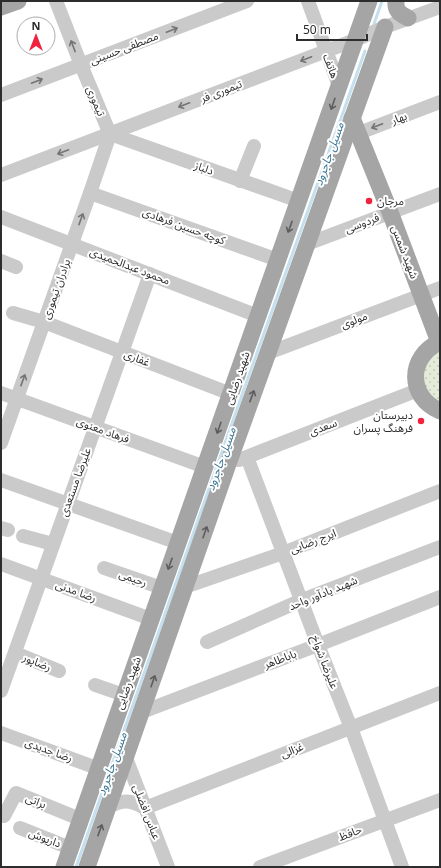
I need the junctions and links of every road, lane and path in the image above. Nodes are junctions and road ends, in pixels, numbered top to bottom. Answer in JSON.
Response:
{"nodes":[{"id":1,"x":18,"y":1,"type":"edge"},
{"id":2,"x":56,"y":1,"type":"edge"},
{"id":3,"x":247,"y":1,"type":"edge"},
{"id":4,"x":308,"y":1,"type":"edge"},
{"id":5,"x":369,"y":1,"type":"edge"},
{"id":6,"x":396,"y":1,"type":"edge"},
{"id":7,"x":1,"y":7,"type":"edge"},
{"id":8,"x":440,"y":7,"type":"edge"},
{"id":9,"x":408,"y":18,"type":"junction"},
{"id":10,"x":385,"y":27,"type":"junction"},
{"id":11,"x":355,"y":40,"type":"junction"},
{"id":12,"x":326,"y":51,"type":"junction"},
{"id":13,"x":81,"y":65,"type":"junction"},
{"id":14,"x":339,"y":86,"type":"junction"},
{"id":15,"x":1,"y":95,"type":"edge"},
{"id":16,"x":440,"y":102,"type":"edge"},
{"id":17,"x":356,"y":126,"type":"junction"},
{"id":18,"x":110,"y":134,"type":"junction"},
{"id":19,"x":254,"y":146,"type":"dead end"},
{"id":20,"x":1,"y":175,"type":"edge"},
{"id":21,"x":240,"y":181,"type":"junction"},
{"id":22,"x":90,"y":193,"type":"junction"},
{"id":23,"x":440,"y":194,"type":"edge"},
{"id":24,"x":299,"y":201,"type":"junction"},
{"id":25,"x":390,"y":212,"type":"junction"},
{"id":26,"x":1,"y":217,"type":"edge"},
{"id":27,"x":72,"y":244,"type":"junction"},
{"id":28,"x":307,"y":244,"type":"junction"},
{"id":29,"x":278,"y":260,"type":"junction"},
{"id":30,"x":1,"y":261,"type":"edge"},
{"id":31,"x":16,"y":267,"type":"dead end"},
{"id":32,"x":150,"y":274,"type":"junction"},
{"id":33,"x":440,"y":288,"type":"edge"},
{"id":34,"x":421,"y":295,"type":"junction"},
{"id":35,"x":13,"y":313,"type":"dead end"},
{"id":36,"x":258,"y":316,"type":"junction"},
{"id":37,"x":44,"y":322,"type":"junction"},
{"id":38,"x":440,"y":342,"type":"edge"},
{"id":39,"x":122,"y":352,"type":"junction"},
{"id":40,"x":268,"y":353,"type":"junction"},
{"id":41,"x":418,"y":390,"type":"junction"},
{"id":42,"x":1,"y":393,"type":"edge"},
{"id":43,"x":231,"y":394,"type":"junction"},
{"id":44,"x":17,"y":398,"type":"junction"},
{"id":45,"x":440,"y":411,"type":"edge"},
{"id":46,"x":95,"y":427,"type":"junction"},
{"id":47,"x":1,"y":443,"type":"edge"},
{"id":48,"x":247,"y":457,"type":"junction"},
{"id":49,"x":228,"y":464,"type":"junction"},
{"id":50,"x":205,"y":467,"type":"junction"},
{"id":51,"x":1,"y":480,"type":"edge"},
{"id":52,"x":440,"y":491,"type":"edge"},
{"id":53,"x":68,"y":504,"type":"junction"},
{"id":54,"x":23,"y":536,"type":"dead end"},
{"id":55,"x":178,"y":543,"type":"junction"},
{"id":56,"x":53,"y":544,"type":"junction"},
{"id":57,"x":440,"y":547,"type":"edge"},
{"id":58,"x":283,"y":553,"type":"junction"},
{"id":59,"x":1,"y":564,"type":"edge"},
{"id":60,"x":104,"y":568,"type":"dead end"},
{"id":61,"x":41,"y":579,"type":"junction"},
{"id":62,"x":162,"y":588,"type":"junction"},
{"id":63,"x":185,"y":588,"type":"junction"},
{"id":64,"x":440,"y":597,"type":"edge"},
{"id":65,"x":302,"y":600,"type":"junction"},
{"id":66,"x":151,"y":619,"type":"junction"},
{"id":67,"x":207,"y":642,"type":"dead end"},
{"id":68,"x":318,"y":645,"type":"junction"},
{"id":69,"x":15,"y":653,"type":"junction"},
{"id":70,"x":59,"y":671,"type":"dead end"},
{"id":71,"x":95,"y":685,"type":"dead end"},
{"id":72,"x":1,"y":691,"type":"edge"},
{"id":73,"x":440,"y":693,"type":"edge"},
{"id":74,"x":124,"y":695,"type":"junction"},
{"id":75,"x":142,"y":712,"type":"junction"},
{"id":76,"x":351,"y":728,"type":"junction"},
{"id":77,"x":1,"y":733,"type":"edge"},
{"id":78,"x":126,"y":758,"type":"junction"},
{"id":79,"x":97,"y":768,"type":"junction"},
{"id":80,"x":440,"y":800,"type":"edge"},
{"id":81,"x":108,"y":807,"type":"junction"},
{"id":82,"x":145,"y":808,"type":"junction"},
{"id":83,"x":4,"y":816,"type":"dead end"},
{"id":84,"x":80,"y":819,"type":"junction"},
{"id":85,"x":384,"y":821,"type":"junction"},
{"id":86,"x":20,"y":828,"type":"dead end"},
{"id":87,"x":70,"y":848,"type":"junction"},
{"id":88,"x":64,"y":867,"type":"edge"},
{"id":89,"x":87,"y":867,"type":"edge"},
{"id":90,"x":168,"y":867,"type":"edge"},
{"id":91,"x":260,"y":867,"type":"edge"},
{"id":92,"x":402,"y":867,"type":"edge"}],
"edges":[{"from":1,"to":7,"type":"main road"},
{"from":13,"to":2,"type":"street","name":"تیموری","one_way":true},
{"from":13,"to":3,"type":"street","name":"مصطفی حسینی","one_way":true},
{"from":4,"to":12,"type":"street","name":"هاتف"},
{"from":5,"to":11,"type":"main road","name":"شهید رضایی"},
{"from":6,"to":9,"type":"main road"},
{"from":8,"to":9,"type":"street","name":"تیموری فر"},
{"from":9,"to":10,"type":"street","name":"تیموری فر"},
{"from":10,"to":11,"type":"street","name":"تیموری فر"},
{"from":10,"to":17,"type":"main road","name":"شهید رضایی"},
{"from":11,"to":12,"type":"street","name":"تیموری فر"},
{"from":11,"to":14,"type":"main road","name":"شهید رضایی"},
{"from":12,"to":14,"type":"street","name":"هاتف"},
{"from":12,"to":18,"type":"street","name":"تیموری فر","one_way":true},
{"from":15,"to":13,"type":"street","name":"مصطفی حسینی","one_way":true},
{"from":13,"to":18,"type":"street","name":"تیموری"},
{"from":14,"to":24,"type":"main road","name":"شهید رضایی","one_way":true},
{"from":16,"to":17,"type":"street","name":"بهار","one_way":true},
{"from":17,"to":25,"type":"main road","name":"شهید شمس"},
{"from":17,"to":28,"type":"main road","name":"شهید رضایی"},
{"from":18,"to":20,"type":"street","name":"تیموری فر","one_way":true},
{"from":18,"to":21,"type":"street","name":"دلباز"},
{"from":18,"to":22,"type":"street","name":"برادران تیموری"},
{"from":19,"to":21,"type":"street"},
{"from":21,"to":24,"type":"street","name":"دلباز"},
{"from":27,"to":22,"type":"street","name":"برادران تیموری","one_way":true},
{"from":22,"to":29,"type":"street","name":"کوچه حسین فرهادی"},
{"from":23,"to":25,"type":"street","name":"فردوسی"},
{"from":24,"to":29,"type":"main road","name":"شهید رضایی","one_way":true},
{"from":25,"to":28,"type":"street","name":"فردوسی"},
{"from":25,"to":34,"type":"main road","name":"شهید شمس"},
{"from":26,"to":27,"type":"street","name":"محمود عبدالحمیدی"},
{"from":27,"to":32,"type":"street","name":"محمود عبدالحمیدی"},
{"from":27,"to":37,"type":"street","name":"برادران تیموری"},
{"from":28,"to":40,"type":"main road","name":"شهید رضایی"},
{"from":29,"to":36,"type":"main road","name":"شهید رضایی"},
{"from":30,"to":31,"type":"street"},
{"from":32,"to":36,"type":"street","name":"محمود عبدالحمیدی"},
{"from":32,"to":39,"type":"street","name":"علیرضا مستعدی"},
{"from":33,"to":34,"type":"street","name":"مولوی"},
{"from":34,"to":38,"type":"main road","name":"شهید شمس"},
{"from":34,"to":40,"type":"street","name":"مولوی"},
{"from":35,"to":37,"type":"street","name":"غفاری"},
{"from":36,"to":43,"type":"main road","name":"شهید رضایی"},
{"from":37,"to":39,"type":"street","name":"غفاری"},
{"from":44,"to":37,"type":"street","name":"برادران تیموری","one_way":true},
{"from":38,"to":41,"type":"main road"},
{"from":39,"to":43,"type":"street","name":"غفاری"},
{"from":39,"to":46,"type":"street","name":"علیرضا مستعدی"},
{"from":49,"to":40,"type":"main road","name":"شهید رضایی","one_way":true},
{"from":41,"to":45,"type":"main road"},
{"from":41,"to":48,"type":"street","name":"سعدی"},
{"from":42,"to":44,"type":"street","name":"فرهاد معنوی"},
{"from":43,"to":50,"type":"main road","name":"شهید رضایی","one_way":true},
{"from":44,"to":46,"type":"street","name":"فرهاد معنوی"},
{"from":44,"to":47,"type":"street","name":"برادران تیموری"},
{"from":46,"to":50,"type":"street","name":"فرهاد معنوی"},
{"from":46,"to":53,"type":"street","name":"علیرضا مستعدی"},
{"from":48,"to":49,"type":"street","name":"سعدی"},
{"from":48,"to":58,"type":"street","name":"علیرضا شواخ"},
{"from":63,"to":49,"type":"main road","name":"شهید رضایی","one_way":true},
{"from":50,"to":55,"type":"main road","name":"شهید رضایی"},
{"from":51,"to":53,"type":"street"},
{"from":52,"to":58,"type":"street","name":"ایرج رضایی"},
{"from":53,"to":55,"type":"street"},
{"from":53,"to":56,"type":"street","name":"علیرضا مستعدی"},
{"from":54,"to":56,"type":"street"},
{"from":55,"to":62,"type":"main road","name":"شهید رضایی","one_way":true},
{"from":56,"to":61,"type":"street","name":"علیرضا مستعدی"},
{"from":57,"to":65,"type":"street","name":"شهید یادآور واحد"},
{"from":58,"to":63,"type":"street","name":"ایرج رضایی"},
{"from":58,"to":65,"type":"street","name":"علیرضا شواخ"},
{"from":59,"to":61,"type":"street","name":"رضا مدنی"},
{"from":60,"to":62,"type":"street","name":"رحیمی"},
{"from":61,"to":66,"type":"street","name":"رضا مدنی"},
{"from":61,"to":69,"type":"street","name":"علیرضا مستعدی"},
{"from":62,"to":66,"type":"main road","name":"شهید رضایی"},
{"from":75,"to":63,"type":"main road","name":"شهید رضایی","one_way":true},
{"from":64,"to":68,"type":"street","name":"باباطاهر"},
{"from":65,"to":67,"type":"street","name":"شهید یادآور واحد"},
{"from":65,"to":68,"type":"street","name":"علیرضا شواخ"},
{"from":66,"to":74,"type":"main road","name":"شهید رضایی"},
{"from":68,"to":75,"type":"street","name":"باباطاهر"},
{"from":68,"to":76,"type":"street","name":"علیرضا شواخ"},
{"from":69,"to":70,"type":"street","name":"رضاپور"},
{"from":69,"to":72,"type":"street","name":"علیرضا مستعدی"},
{"from":71,"to":74,"type":"street"},
{"from":73,"to":76,"type":"street","name":"غزالی"},
{"from":74,"to":79,"type":"main road","name":"شهید رضایی"},
{"from":75,"to":78,"type":"main road","name":"شهید رضایی"},
{"from":76,"to":82,"type":"street","name":"غزالی"},
{"from":76,"to":85,"type":"street","name":"علیرضا شواخ"},
{"from":77,"to":79,"type":"street","name":"رضا جدیدی"},
{"from":78,"to":81,"type":"main road","name":"شهید رضایی"},
{"from":78,"to":82,"type":"street","name":"عباس افضلی"},
{"from":79,"to":84,"type":"main road","name":"شهید رضایی"},
{"from":80,"to":85,"type":"street","name":"حافظ"},
{"from":81,"to":82,"type":"street"},
{"from":89,"to":81,"type":"main road","name":"شهید رضایی","one_way":true},
{"from":82,"to":90,"type":"street","name":"عباس افضلی"},
{"from":83,"to":84,"type":"street","name":"براتی"},
{"from":84,"to":87,"type":"main road","name":"شهید رضایی"},
{"from":85,"to":91,"type":"street","name":"حافظ"},
{"from":85,"to":92,"type":"street","name":"علیرضا شواخ"},
{"from":86,"to":87,"type":"street","name":"داریوش"},
{"from":87,"to":88,"type":"main road","name":"شهید رضایی"}]}
